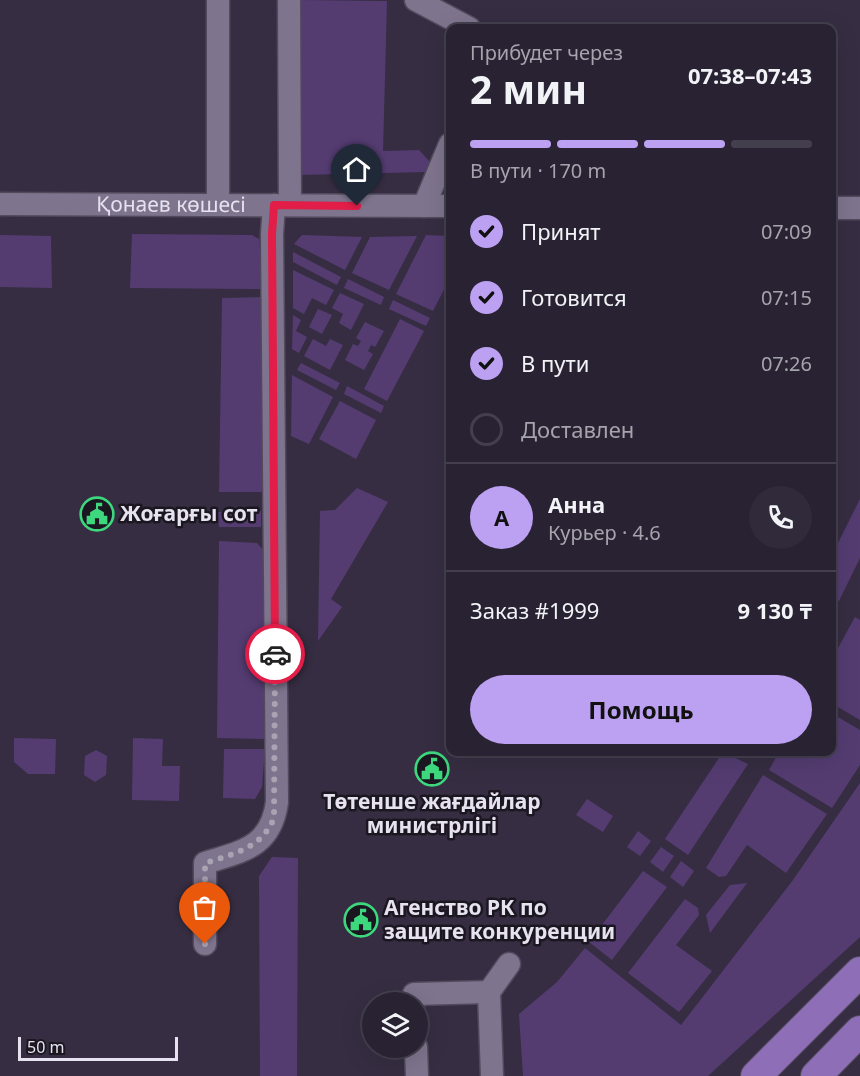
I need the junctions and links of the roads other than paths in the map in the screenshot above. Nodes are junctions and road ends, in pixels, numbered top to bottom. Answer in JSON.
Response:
{"nodes":[{"id":1,"x":218,"y":0,"type":"edge"},
{"id":2,"x":289,"y":0,"type":"edge"},
{"id":3,"x":416,"y":0,"type":"edge"},
{"id":4,"x":461,"y":24,"type":"edge"},
{"id":5,"x":446,"y":154,"type":"edge"},
{"id":6,"x":0,"y":204,"type":"edge"},
{"id":7,"x":218,"y":205,"type":"junction"},
{"id":8,"x":282,"y":205,"type":"junction"},
{"id":9,"x":424,"y":206,"type":"junction"},
{"id":10,"x":446,"y":206,"type":"edge"},
{"id":11,"x":836,"y":208,"type":"edge"},
{"id":12,"x":860,"y":208,"type":"edge"},
{"id":13,"x":205,"y":944,"type":"dead end"},
{"id":14,"x":509,"y":963,"type":"dead end"},
{"id":15,"x":860,"y":972,"type":"edge"},
{"id":16,"x":489,"y":992,"type":"junction"},
{"id":17,"x":428,"y":994,"type":"edge"},
{"id":18,"x":860,"y":1030,"type":"edge"},
{"id":19,"x":416,"y":1058,"type":"edge"},
{"id":20,"x":417,"y":1076,"type":"edge"},
{"id":21,"x":492,"y":1076,"type":"edge"},
{"id":22,"x":756,"y":1076,"type":"edge"},
{"id":23,"x":816,"y":1076,"type":"edge"}],
"edges":[{"from":1,"to":7,"type":"street"},
{"from":2,"to":8,"type":"street"},
{"from":3,"to":4,"type":"street"},
{"from":5,"to":9,"type":"street"},
{"from":6,"to":7,"type":"street","name":"Қонаев көшесі"},
{"from":7,"to":8,"type":"street","name":"Қонаев көшесі"},
{"from":8,"to":9,"type":"street","name":"Қонаев көшесі"},
{"from":8,"to":13,"type":"street"},
{"from":9,"to":10,"type":"street","name":"Қонаев көшесі"},
{"from":11,"to":12,"type":"street"},
{"from":14,"to":16,"type":"street"},
{"from":15,"to":22,"type":"main road"},
{"from":16,"to":17,"type":"street"},
{"from":16,"to":21,"type":"street"},
{"from":18,"to":23,"type":"main road"},
{"from":19,"to":20,"type":"street"}]}
